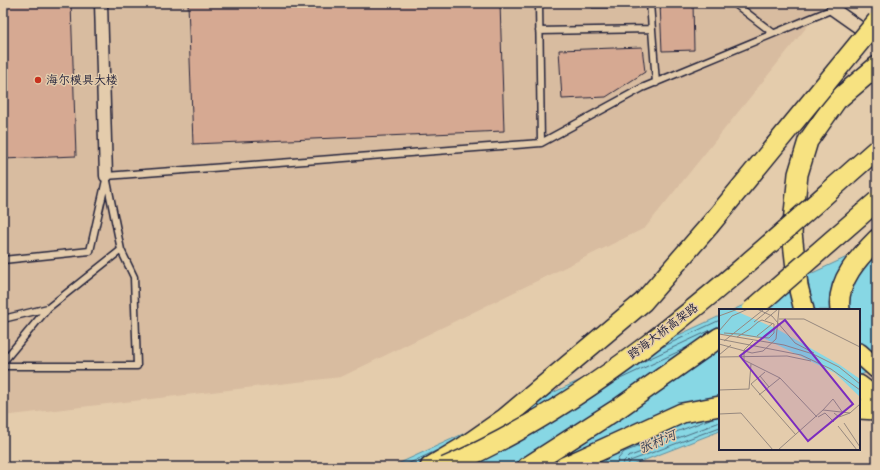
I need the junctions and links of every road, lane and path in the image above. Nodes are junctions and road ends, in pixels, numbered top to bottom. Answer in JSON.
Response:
{"nodes":[{"id":1,"x":101,"y":3,"type":"edge"},
{"id":2,"x":539,"y":3,"type":"edge"},
{"id":3,"x":650,"y":3,"type":"edge"},
{"id":4,"x":734,"y":3,"type":"edge"},
{"id":5,"x":833,"y":9,"type":"joint"},
{"id":6,"x":877,"y":21,"type":"edge"},
{"id":7,"x":651,"y":29,"type":"junction"},
{"id":8,"x":540,"y":31,"type":"junction"},
{"id":9,"x":772,"y":33,"type":"junction"},
{"id":10,"x":877,"y":40,"type":"edge"},
{"id":11,"x":877,"y":66,"type":"edge"},
{"id":12,"x":656,"y":83,"type":"junction"},
{"id":13,"x":541,"y":143,"type":"junction"},
{"id":14,"x":877,"y":149,"type":"edge"},
{"id":15,"x":106,"y":176,"type":"junction"},
{"id":16,"x":877,"y":201,"type":"edge"},
{"id":17,"x":877,"y":239,"type":"edge"},
{"id":18,"x":121,"y":250,"type":"junction"},
{"id":19,"x":3,"y":260,"type":"edge"},
{"id":20,"x":48,"y":308,"type":"junction"},
{"id":21,"x":753,"y":309,"type":"edge"},
{"id":22,"x":804,"y":309,"type":"edge"},
{"id":23,"x":840,"y":309,"type":"edge"},
{"id":24,"x":3,"y":319,"type":"edge"},
{"id":25,"x":719,"y":338,"type":"edge"},
{"id":26,"x":860,"y":354,"type":"edge"},
{"id":27,"x":3,"y":362,"type":"edge"},
{"id":28,"x":3,"y":366,"type":"edge"},
{"id":29,"x":877,"y":370,"type":"edge"},
{"id":30,"x":860,"y":386,"type":"edge"},
{"id":31,"x":877,"y":399,"type":"edge"},
{"id":32,"x":719,"y":406,"type":"edge"},
{"id":33,"x":860,"y":409,"type":"edge"},
{"id":34,"x":877,"y":410,"type":"edge"},
{"id":35,"x":430,"y":467,"type":"edge"},
{"id":36,"x":445,"y":467,"type":"edge"},
{"id":37,"x":527,"y":467,"type":"edge"},
{"id":38,"x":564,"y":467,"type":"edge"}],
"edges":[{"from":1,"to":15,"type":"street"},
{"from":2,"to":8,"type":"lane"},
{"from":3,"to":7,"type":"lane"},
{"from":4,"to":9,"type":"lane"},
{"from":5,"to":9,"type":"lane"},
{"from":5,"to":10,"type":"street"},
{"from":6,"to":35,"type":"highway","bridge":true},
{"from":7,"to":8,"type":"lane"},
{"from":7,"to":12,"type":"lane"},
{"from":8,"to":13,"type":"lane"},
{"from":9,"to":12,"type":"lane"},
{"from":11,"to":22,"type":"highway","bridge":true},
{"from":12,"to":13,"type":"lane"},
{"from":13,"to":15,"type":"lane"},
{"from":14,"to":36,"type":"highway","name":"跨海大桥高架路","bridge":true},
{"from":15,"to":18,"type":"lane"},
{"from":15,"to":19,"type":"lane"},
{"from":16,"to":21,"type":"highway","bridge":true},
{"from":17,"to":23,"type":"highway"},
{"from":18,"to":20,"type":"lane"},
{"from":18,"to":28,"type":"lane"},
{"from":20,"to":24,"type":"lane"},
{"from":20,"to":27,"type":"lane"},
{"from":25,"to":37,"type":"highway"},
{"from":26,"to":29,"type":"highway"},
{"from":30,"to":31,"type":"highway"},
{"from":32,"to":38,"type":"highway"},
{"from":33,"to":34,"type":"highway"}]}
